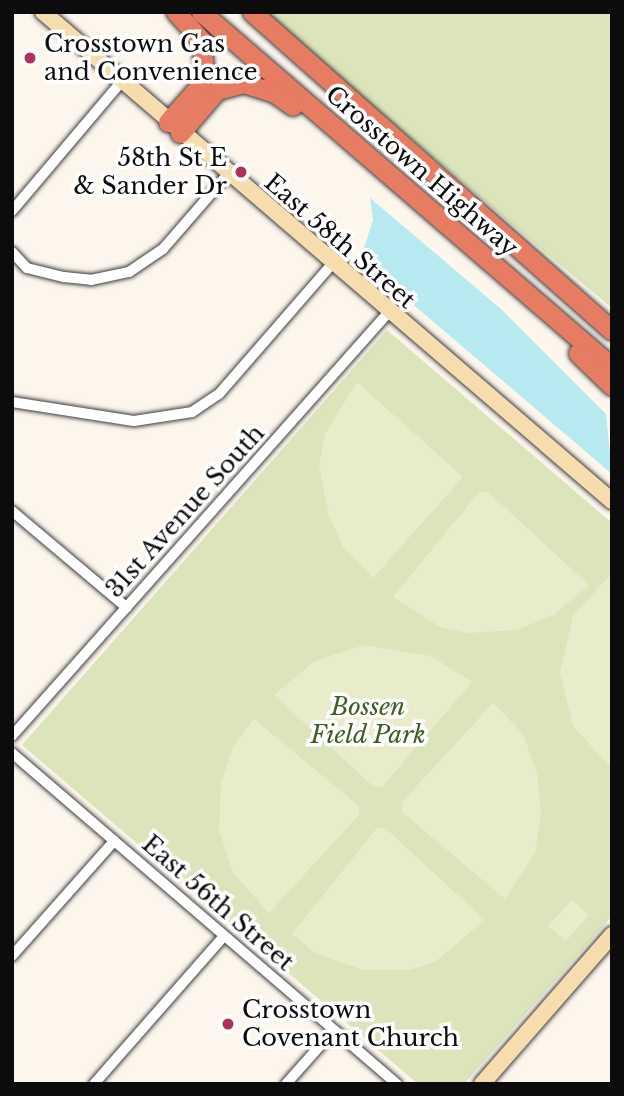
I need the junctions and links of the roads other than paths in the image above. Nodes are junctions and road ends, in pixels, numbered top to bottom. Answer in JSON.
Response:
{"nodes":[{"id":1,"x":43,"y":12,"type":"edge"},
{"id":2,"x":176,"y":12,"type":"edge"},
{"id":3,"x":201,"y":12,"type":"edge"},
{"id":4,"x":252,"y":12,"type":"edge"},
{"id":5,"x":121,"y":82,"type":"junction"},
{"id":6,"x":174,"y":127,"type":"junction"},
{"id":7,"x":228,"y":174,"type":"junction"},
{"id":8,"x":407,"y":191,"type":"junction"},
{"id":9,"x":12,"y":211,"type":"edge"},
{"id":10,"x":12,"y":252,"type":"edge"},
{"id":11,"x":332,"y":264,"type":"junction"},
{"id":12,"x":560,"y":279,"type":"junction"},
{"id":13,"x":528,"y":294,"type":"junction"},
{"id":14,"x":388,"y":313,"type":"junction"},
{"id":15,"x":612,"y":320,"type":"edge"},
{"id":16,"x":612,"y":330,"type":"edge"},
{"id":17,"x":612,"y":366,"type":"edge"},
{"id":18,"x":612,"y":386,"type":"edge"},
{"id":19,"x":12,"y":402,"type":"edge"},
{"id":20,"x":612,"y":501,"type":"edge"},
{"id":21,"x":12,"y":510,"type":"edge"},
{"id":22,"x":127,"y":608,"type":"junction"},
{"id":23,"x":12,"y":736,"type":"edge"},
{"id":24,"x":12,"y":753,"type":"edge"},
{"id":25,"x":114,"y":841,"type":"junction"},
{"id":26,"x":612,"y":935,"type":"edge"},
{"id":27,"x":224,"y":936,"type":"junction"},
{"id":28,"x":12,"y":957,"type":"edge"},
{"id":29,"x":334,"y":1030,"type":"junction"},
{"id":30,"x":94,"y":1084,"type":"edge"},
{"id":31,"x":286,"y":1084,"type":"edge"},
{"id":32,"x":397,"y":1084,"type":"edge"},
{"id":33,"x":482,"y":1084,"type":"edge"}],
"edges":[{"from":1,"to":5,"type":"street","name":"East 58th Street"},
{"from":2,"to":6,"type":"highway"},
{"from":3,"to":8,"type":"highway","name":"Crosstown Highway"},
{"from":4,"to":12,"type":"highway","name":"Crosstown Highway"},
{"from":5,"to":6,"type":"street","name":"East 58th Street"},
{"from":5,"to":9,"type":"street"},
{"from":6,"to":7,"type":"street","name":"East 58th Street"},
{"from":6,"to":8,"type":"highway"},
{"from":7,"to":10,"type":"street"},
{"from":7,"to":11,"type":"street","name":"East 58th Street"},
{"from":8,"to":13,"type":"highway","name":"Crosstown Highway"},
{"from":11,"to":14,"type":"street","name":"East 58th Street"},
{"from":11,"to":19,"type":"street"},
{"from":12,"to":15,"type":"highway"},
{"from":12,"to":16,"type":"highway","name":"Crosstown Highway"},
{"from":13,"to":17,"type":"highway","name":"Crosstown Highway"},
{"from":13,"to":18,"type":"highway"},
{"from":14,"to":20,"type":"street","name":"East 58th Street"},
{"from":14,"to":22,"type":"street","name":"31st Avenue South"},
{"from":21,"to":22,"type":"street"},
{"from":22,"to":23,"type":"street","name":"31st Avenue South"},
{"from":24,"to":25,"type":"street","name":"East 56th Street"},
{"from":25,"to":27,"type":"street","name":"East 56th Street"},
{"from":25,"to":28,"type":"street"},
{"from":26,"to":33,"type":"street"},
{"from":27,"to":29,"type":"street","name":"East 56th Street"},
{"from":27,"to":30,"type":"street"},
{"from":29,"to":31,"type":"street"},
{"from":29,"to":32,"type":"street","name":"East 56th Street"}]}
